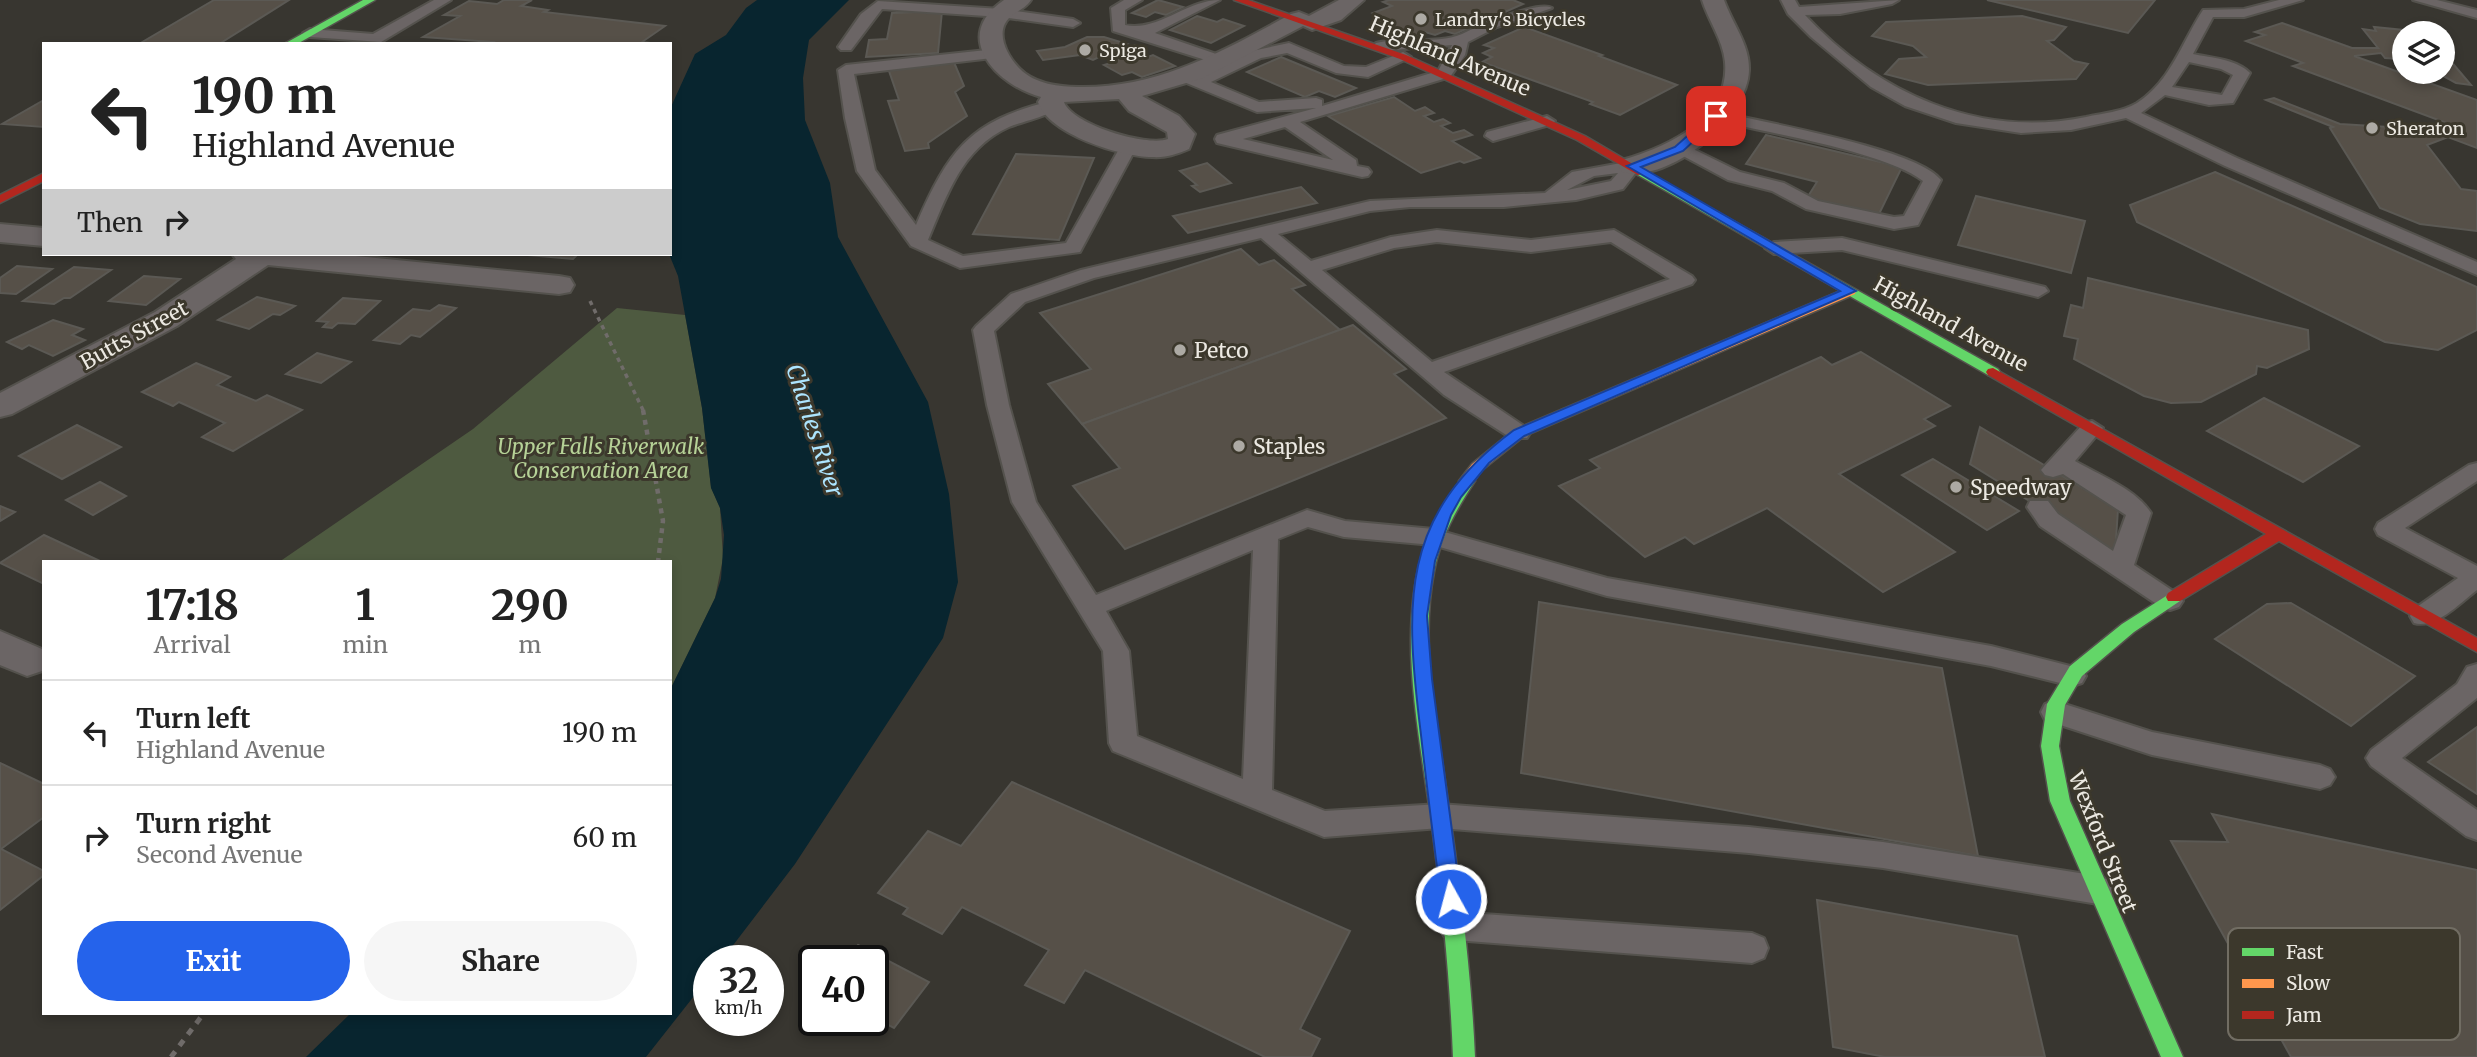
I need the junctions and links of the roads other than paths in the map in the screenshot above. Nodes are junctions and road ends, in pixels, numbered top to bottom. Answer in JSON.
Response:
{"nodes":[{"id":1,"x":370,"y":0,"type":"edge"},
{"id":2,"x":444,"y":0,"type":"edge"},
{"id":3,"x":1135,"y":0,"type":"edge"},
{"id":4,"x":1213,"y":0,"type":"edge"},
{"id":5,"x":1239,"y":0,"type":"edge"},
{"id":6,"x":1353,"y":0,"type":"edge"},
{"id":7,"x":1713,"y":0,"type":"edge"},
{"id":8,"x":1892,"y":0,"type":"edge"},
{"id":9,"x":2297,"y":0,"type":"edge"},
{"id":10,"x":2420,"y":0,"type":"edge"},
{"id":11,"x":1010,"y":6,"type":"edge"},
{"id":12,"x":1791,"y":6,"type":"edge"},
{"id":13,"x":1545,"y":8,"type":"dead end"},
{"id":14,"x":2477,"y":14,"type":"edge"},
{"id":15,"x":1305,"y":21,"type":"junction"},
{"id":16,"x":1073,"y":23,"type":"dead end"},
{"id":17,"x":310,"y":33,"type":"junction"},
{"id":18,"x":1142,"y":33,"type":"junction"},
{"id":19,"x":1461,"y":40,"type":"junction"},
{"id":20,"x":379,"y":41,"type":"edge"},
{"id":21,"x":293,"y":42,"type":"edge"},
{"id":22,"x":1377,"y":46,"type":"junction"},
{"id":23,"x":846,"y":47,"type":"dead end"},
{"id":24,"x":996,"y":54,"type":"junction"},
{"id":25,"x":2182,"y":56,"type":"junction"},
{"id":26,"x":1402,"y":57,"type":"junction"},
{"id":27,"x":1220,"y":60,"type":"junction"},
{"id":28,"x":1368,"y":72,"type":"junction"},
{"id":29,"x":1444,"y":74,"type":"junction"},
{"id":30,"x":1191,"y":79,"type":"junction"},
{"id":31,"x":2162,"y":89,"type":"junction"},
{"id":32,"x":1127,"y":91,"type":"junction"},
{"id":33,"x":1053,"y":99,"type":"junction"},
{"id":34,"x":2129,"y":113,"type":"junction"},
{"id":35,"x":1716,"y":116,"type":"junction"},
{"id":36,"x":1547,"y":121,"type":"junction"},
{"id":37,"x":1289,"y":122,"type":"junction"},
{"id":38,"x":1493,"y":136,"type":"dead end"},
{"id":39,"x":1129,"y":146,"type":"junction"},
{"id":40,"x":1679,"y":149,"type":"junction"},
{"id":41,"x":1632,"y":166,"type":"junction"},
{"id":42,"x":42,"y":177,"type":"edge"},
{"id":43,"x":0,"y":200,"type":"edge"},
{"id":44,"x":1273,"y":231,"type":"junction"},
{"id":45,"x":0,"y":233,"type":"edge"},
{"id":46,"x":42,"y":237,"type":"edge"},
{"id":47,"x":918,"y":242,"type":"junction"},
{"id":48,"x":1774,"y":248,"type":"junction"},
{"id":49,"x":254,"y":256,"type":"edge"},
{"id":50,"x":265,"y":256,"type":"edge"},
{"id":51,"x":1309,"y":268,"type":"junction"},
{"id":52,"x":2477,"y":269,"type":"edge"},
{"id":53,"x":559,"y":285,"type":"road end"},
{"id":54,"x":1850,"y":291,"type":"junction"},
{"id":55,"x":2038,"y":291,"type":"dead end"},
{"id":56,"x":1430,"y":370,"type":"junction"},
{"id":57,"x":0,"y":407,"type":"edge"},
{"id":58,"x":2092,"y":428,"type":"junction"},
{"id":59,"x":1519,"y":433,"type":"junction"},
{"id":60,"x":2477,"y":470,"type":"edge"},
{"id":61,"x":2039,"y":507,"type":"dead end"},
{"id":62,"x":1266,"y":534,"type":"junction"},
{"id":63,"x":2278,"y":534,"type":"junction"},
{"id":64,"x":1434,"y":537,"type":"junction"},
{"id":65,"x":2120,"y":568,"type":"junction"},
{"id":66,"x":2477,"y":577,"type":"edge"},
{"id":67,"x":2170,"y":601,"type":"junction"},
{"id":68,"x":1091,"y":607,"type":"junction"},
{"id":69,"x":2423,"y":616,"type":"junction"},
{"id":70,"x":2477,"y":646,"type":"edge"},
{"id":71,"x":2477,"y":674,"type":"edge"},
{"id":72,"x":2072,"y":676,"type":"junction"},
{"id":73,"x":2055,"y":712,"type":"junction"},
{"id":74,"x":2320,"y":777,"type":"dead end"},
{"id":75,"x":1256,"y":796,"type":"junction"},
{"id":76,"x":1440,"y":816,"type":"junction"},
{"id":77,"x":2477,"y":827,"type":"edge"},
{"id":78,"x":2098,"y":890,"type":"junction"},
{"id":79,"x":1455,"y":926,"type":"junction"},
{"id":80,"x":1752,"y":948,"type":"dead end"},
{"id":81,"x":1464,"y":1057,"type":"edge"},
{"id":82,"x":2172,"y":1057,"type":"edge"}],
"edges":[{"from":1,"to":17,"type":"street"},
{"from":2,"to":20,"type":"lane"},
{"from":3,"to":18,"type":"lane"},
{"from":4,"to":18,"type":"lane"},
{"from":5,"to":15,"type":"street","name":"Highland Avenue"},
{"from":6,"to":15,"type":"street"},
{"from":7,"to":35,"type":"street"},
{"from":8,"to":12,"type":"lane"},
{"from":9,"to":25,"type":"lane"},
{"from":10,"to":14,"type":"lane"},
{"from":11,"to":16,"type":"lane"},
{"from":11,"to":23,"type":"lane"},
{"from":11,"to":24,"type":"street"},
{"from":12,"to":34,"type":"lane"},
{"from":13,"to":19,"type":"lane"},
{"from":15,"to":22,"type":"street","name":"Highland Avenue"},
{"from":15,"to":27,"type":"street"},
{"from":17,"to":20,"type":"lane"},
{"from":17,"to":21,"type":"street"},
{"from":18,"to":27,"type":"lane"},
{"from":19,"to":22,"type":"lane"},
{"from":19,"to":29,"type":"lane"},
{"from":22,"to":26,"type":"street","name":"Highland Avenue"},
{"from":24,"to":33,"type":"street"},
{"from":24,"to":47,"type":"lane"},
{"from":25,"to":31,"type":"lane"},
{"from":25,"to":31,"type":"lane"},
{"from":26,"to":28,"type":"lane"},
{"from":26,"to":29,"type":"street","name":"Highland Avenue"},
{"from":27,"to":30,"type":"street"},
{"from":28,"to":30,"type":"lane"},
{"from":28,"to":30,"type":"lane"},
{"from":29,"to":36,"type":"street","name":"Highland Avenue"},
{"from":29,"to":37,"type":"lane"},
{"from":30,"to":32,"type":"street"},
{"from":31,"to":34,"type":"lane"},
{"from":32,"to":33,"type":"street"},
{"from":32,"to":39,"type":"street"},
{"from":33,"to":39,"type":"street"},
{"from":33,"to":47,"type":"lane"},
{"from":34,"to":52,"type":"lane"},
{"from":35,"to":40,"type":"street"},
{"from":35,"to":40,"type":"lane"},
{"from":36,"to":38,"type":"lane"},
{"from":36,"to":41,"type":"street","name":"Highland Avenue"},
{"from":37,"to":37,"type":"lane"},
{"from":39,"to":47,"type":"lane"},
{"from":40,"to":41,"type":"street"},
{"from":41,"to":44,"type":"lane"},
{"from":41,"to":48,"type":"street","name":"Highland Avenue"},
{"from":42,"to":43,"type":"street"},
{"from":44,"to":51,"type":"lane"},
{"from":44,"to":68,"type":"lane"},
{"from":45,"to":46,"type":"street"},
{"from":48,"to":54,"type":"street","name":"Highland Avenue"},
{"from":48,"to":55,"type":"lane"},
{"from":49,"to":57,"type":"street","name":"Butts Street"},
{"from":50,"to":53,"type":"street"},
{"from":51,"to":56,"type":"lane"},
{"from":51,"to":56,"type":"lane"},
{"from":54,"to":58,"type":"street","name":"Highland Avenue"},
{"from":54,"to":59,"type":"street"},
{"from":56,"to":59,"type":"lane"},
{"from":58,"to":63,"type":"street","name":"Highland Avenue"},
{"from":58,"to":65,"type":"lane"},
{"from":59,"to":64,"type":"street"},
{"from":60,"to":66,"type":"lane"},
{"from":61,"to":65,"type":"lane"},
{"from":62,"to":64,"type":"lane"},
{"from":62,"to":68,"type":"lane"},
{"from":62,"to":75,"type":"lane"},
{"from":63,"to":67,"type":"street","name":"Wexford Street"},
{"from":63,"to":69,"type":"street","name":"Highland Avenue"},
{"from":64,"to":72,"type":"lane"},
{"from":64,"to":76,"type":"street"},
{"from":65,"to":67,"type":"lane"},
{"from":66,"to":69,"type":"lane"},
{"from":67,"to":72,"type":"street","name":"Wexford Street"},
{"from":68,"to":75,"type":"lane"},
{"from":69,"to":70,"type":"street","name":"Highland Avenue"},
{"from":71,"to":77,"type":"lane"},
{"from":72,"to":73,"type":"street","name":"Wexford Street"},
{"from":73,"to":74,"type":"lane"},
{"from":73,"to":78,"type":"street","name":"Wexford Street"},
{"from":75,"to":76,"type":"lane"},
{"from":76,"to":78,"type":"lane"},
{"from":76,"to":79,"type":"street"},
{"from":78,"to":82,"type":"street","name":"Wexford Street"},
{"from":79,"to":80,"type":"lane"},
{"from":79,"to":81,"type":"street"}]}
